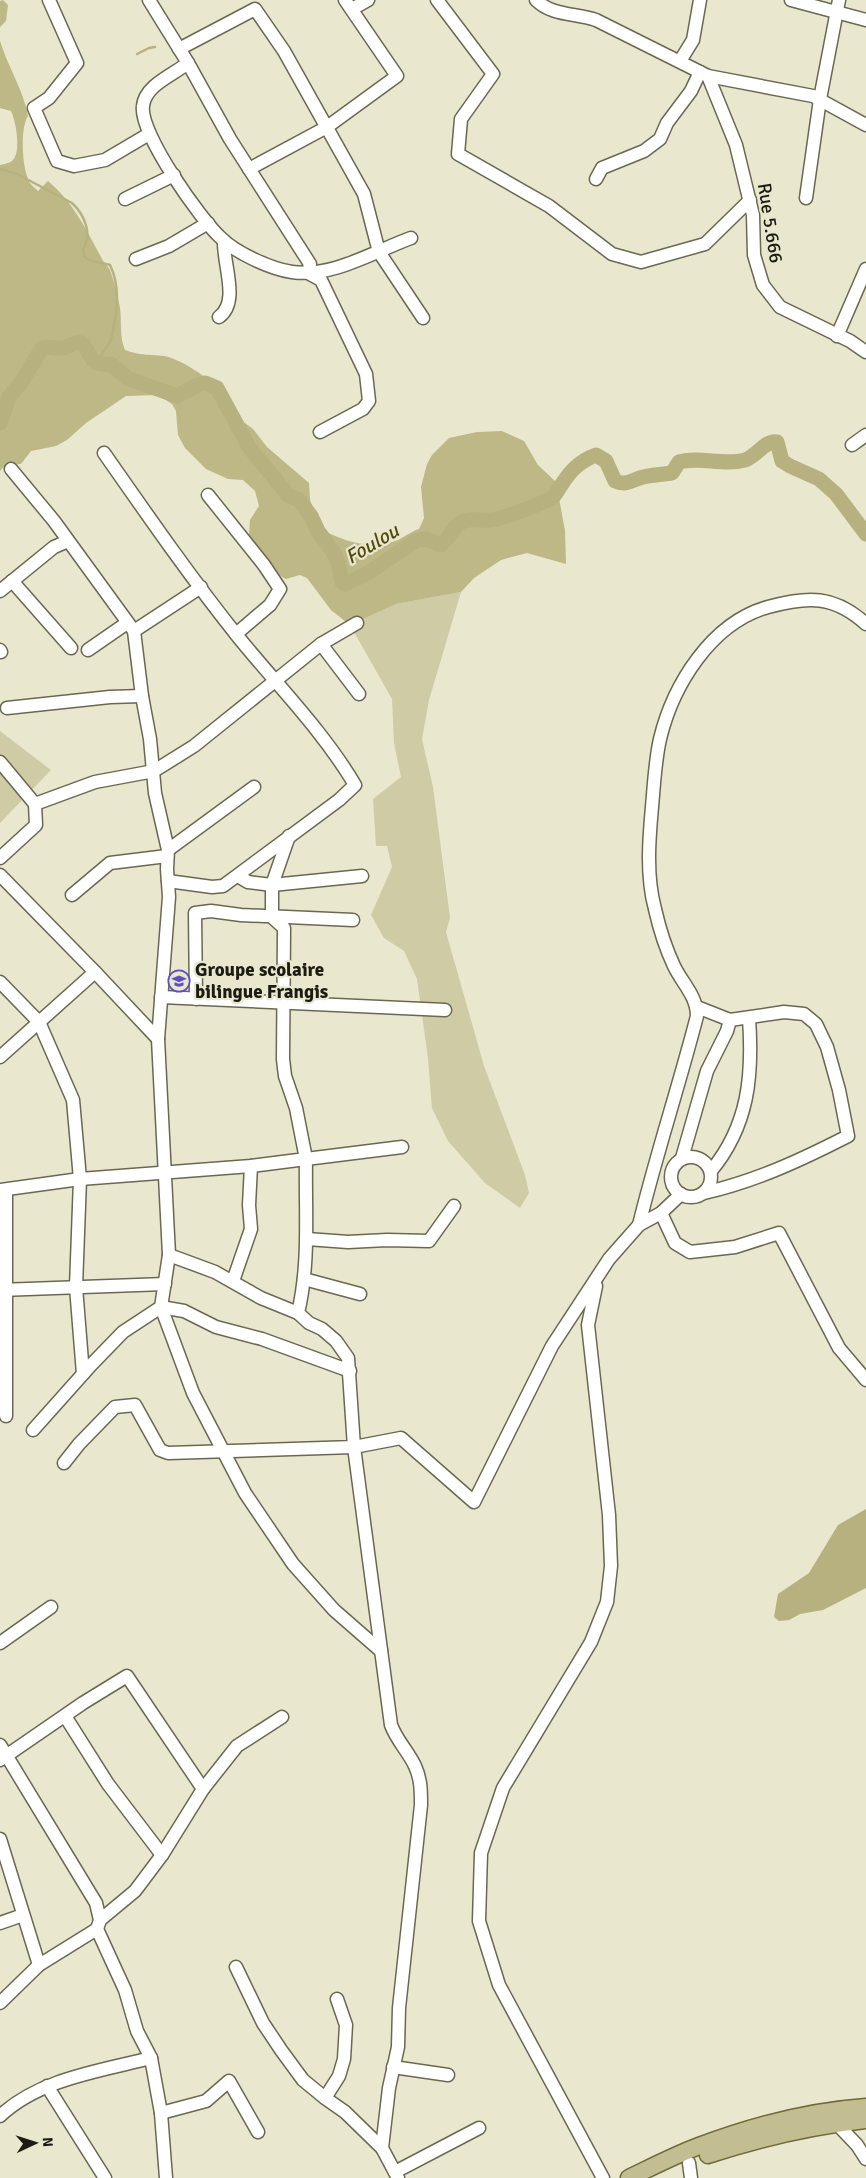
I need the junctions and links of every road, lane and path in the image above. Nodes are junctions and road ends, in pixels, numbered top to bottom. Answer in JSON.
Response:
{"nodes":[{"id":1,"x":50,"y":0,"type":"edge"},
{"id":2,"x":149,"y":0,"type":"edge"},
{"id":3,"x":368,"y":0,"type":"edge"},
{"id":4,"x":437,"y":0,"type":"edge"},
{"id":5,"x":536,"y":0,"type":"edge"},
{"id":6,"x":700,"y":0,"type":"edge"},
{"id":7,"x":791,"y":0,"type":"edge"},
{"id":8,"x":348,"y":4,"type":"edge"},
{"id":9,"x":837,"y":6,"type":"edge"},
{"id":10,"x":866,"y":20,"type":"edge"},
{"id":11,"x":179,"y":49,"type":"junction"},
{"id":12,"x":680,"y":61,"type":"junction"},
{"id":13,"x":188,"y":63,"type":"junction"},
{"id":14,"x":704,"y":74,"type":"junction"},
{"id":15,"x":820,"y":99,"type":"junction"},
{"id":16,"x":866,"y":125,"type":"edge"},
{"id":17,"x":327,"y":127,"type":"junction"},
{"id":18,"x":149,"y":134,"type":"junction"},
{"id":19,"x":248,"y":169,"type":"junction"},
{"id":20,"x":174,"y":175,"type":"junction"},
{"id":21,"x":596,"y":179,"type":"dead end"},
{"id":22,"x":806,"y":198,"type":"dead end"},
{"id":23,"x":126,"y":199,"type":"dead end"},
{"id":24,"x":750,"y":200,"type":"junction"},
{"id":25,"x":208,"y":222,"type":"junction"},
{"id":26,"x":411,"y":238,"type":"dead end"},
{"id":27,"x":224,"y":241,"type":"junction"},
{"id":28,"x":379,"y":252,"type":"junction"},
{"id":29,"x":136,"y":259,"type":"dead end"},
{"id":30,"x":866,"y":269,"type":"edge"},
{"id":31,"x":308,"y":273,"type":"junction"},
{"id":32,"x":218,"y":317,"type":"dead end"},
{"id":33,"x":423,"y":318,"type":"dead end"},
{"id":34,"x":837,"y":336,"type":"junction"},
{"id":35,"x":866,"y":352,"type":"edge"},
{"id":36,"x":320,"y":432,"type":"dead end"},
{"id":37,"x":866,"y":435,"type":"edge"},
{"id":38,"x":852,"y":445,"type":"dead end"},
{"id":39,"x":104,"y":453,"type":"dead end"},
{"id":40,"x":11,"y":469,"type":"dead end"},
{"id":41,"x":208,"y":495,"type":"dead end"},
{"id":42,"x":68,"y":541,"type":"junction"},
{"id":43,"x":4,"y":584,"type":"edge"},
{"id":44,"x":201,"y":587,"type":"junction"},
{"id":45,"x":357,"y":623,"type":"dead end"},
{"id":46,"x":866,"y":624,"type":"edge"},
{"id":47,"x":131,"y":627,"type":"junction"},
{"id":48,"x":236,"y":634,"type":"junction"},
{"id":49,"x":321,"y":644,"type":"junction"},
{"id":50,"x":71,"y":648,"type":"dead end"},
{"id":51,"x":88,"y":650,"type":"dead end"},
{"id":52,"x":274,"y":681,"type":"junction"},
{"id":53,"x":359,"y":694,"type":"dead end"},
{"id":54,"x":142,"y":696,"type":"junction"},
{"id":55,"x":7,"y":708,"type":"dead end"},
{"id":56,"x":0,"y":762,"type":"edge"},
{"id":57,"x":154,"y":772,"type":"junction"},
{"id":58,"x":254,"y":787,"type":"dead end"},
{"id":59,"x":35,"y":804,"type":"junction"},
{"id":60,"x":289,"y":836,"type":"junction"},
{"id":61,"x":168,"y":853,"type":"junction"},
{"id":62,"x":0,"y":858,"type":"edge"},
{"id":63,"x":0,"y":875,"type":"edge"},
{"id":64,"x":238,"y":876,"type":"junction"},
{"id":65,"x":362,"y":876,"type":"dead end"},
{"id":66,"x":168,"y":881,"type":"junction"},
{"id":67,"x":272,"y":885,"type":"junction"},
{"id":68,"x":72,"y":894,"type":"dead end"},
{"id":69,"x":272,"y":917,"type":"junction"},
{"id":70,"x":353,"y":920,"type":"dead end"},
{"id":71,"x":95,"y":972,"type":"junction"},
{"id":72,"x":0,"y":982,"type":"edge"},
{"id":73,"x":161,"y":997,"type":"junction"},
{"id":74,"x":196,"y":999,"type":"junction"},
{"id":75,"x":284,"y":1003,"type":"junction"},
{"id":76,"x":697,"y":1007,"type":"junction"},
{"id":77,"x":445,"y":1010,"type":"dead end"},
{"id":78,"x":749,"y":1018,"type":"junction"},
{"id":79,"x":730,"y":1020,"type":"junction"},
{"id":80,"x":39,"y":1022,"type":"junction"},
{"id":81,"x":158,"y":1040,"type":"junction"},
{"id":82,"x":0,"y":1057,"type":"edge"},
{"id":83,"x":402,"y":1147,"type":"dead end"},
{"id":84,"x":682,"y":1158,"type":"junction"},
{"id":85,"x":306,"y":1159,"type":"junction"},
{"id":86,"x":251,"y":1166,"type":"junction"},
{"id":87,"x":711,"y":1171,"type":"junction"},
{"id":88,"x":164,"y":1172,"type":"junction"},
{"id":89,"x":80,"y":1179,"type":"junction"},
{"id":90,"x":3,"y":1190,"type":"edge"},
{"id":91,"x":704,"y":1193,"type":"junction"},
{"id":92,"x":681,"y":1194,"type":"junction"},
{"id":93,"x":454,"y":1206,"type":"dead end"},
{"id":94,"x":661,"y":1213,"type":"junction"},
{"id":95,"x":639,"y":1225,"type":"junction"},
{"id":96,"x":307,"y":1239,"type":"junction"},
{"id":97,"x":169,"y":1255,"type":"junction"},
{"id":98,"x":599,"y":1276,"type":"junction"},
{"id":99,"x":304,"y":1279,"type":"junction"},
{"id":100,"x":233,"y":1281,"type":"junction"},
{"id":101,"x":165,"y":1284,"type":"junction"},
{"id":102,"x":76,"y":1287,"type":"junction"},
{"id":103,"x":4,"y":1290,"type":"edge"},
{"id":104,"x":360,"y":1294,"type":"dead end"},
{"id":105,"x":162,"y":1307,"type":"junction"},
{"id":106,"x":298,"y":1313,"type":"junction"},
{"id":107,"x":350,"y":1371,"type":"junction"},
{"id":108,"x":83,"y":1374,"type":"junction"},
{"id":109,"x":866,"y":1380,"type":"edge"},
{"id":110,"x":6,"y":1416,"type":"dead end"},
{"id":111,"x":33,"y":1430,"type":"dead end"},
{"id":112,"x":354,"y":1448,"type":"junction"},
{"id":113,"x":223,"y":1452,"type":"junction"},
{"id":114,"x":64,"y":1463,"type":"dead end"},
{"id":115,"x":51,"y":1606,"type":"dead end"},
{"id":116,"x":0,"y":1642,"type":"edge"},
{"id":117,"x":381,"y":1651,"type":"junction"},
{"id":118,"x":65,"y":1716,"type":"junction"},
{"id":119,"x":282,"y":1717,"type":"dead end"},
{"id":120,"x":0,"y":1745,"type":"edge"},
{"id":121,"x":4,"y":1758,"type":"edge"},
{"id":122,"x":203,"y":1789,"type":"junction"},
{"id":123,"x":0,"y":1839,"type":"edge"},
{"id":124,"x":162,"y":1855,"type":"junction"},
{"id":125,"x":23,"y":1915,"type":"junction"},
{"id":126,"x":0,"y":1923,"type":"edge"},
{"id":127,"x":99,"y":1924,"type":"junction"},
{"id":128,"x":39,"y":1965,"type":"junction"},
{"id":129,"x":236,"y":1967,"type":"dead end"},
{"id":130,"x":337,"y":1999,"type":"dead end"},
{"id":131,"x":0,"y":2003,"type":"edge"},
{"id":132,"x":151,"y":2058,"type":"junction"},
{"id":133,"x":393,"y":2067,"type":"junction"},
{"id":134,"x":448,"y":2075,"type":"dead end"},
{"id":135,"x":47,"y":2086,"type":"junction"},
{"id":136,"x":325,"y":2098,"type":"junction"},
{"id":137,"x":866,"y":2107,"type":"edge"},
{"id":138,"x":161,"y":2113,"type":"junction"},
{"id":139,"x":0,"y":2116,"type":"edge"},
{"id":140,"x":866,"y":2120,"type":"edge"},
{"id":141,"x":836,"y":2123,"type":"junction"},
{"id":142,"x":479,"y":2128,"type":"dead end"},
{"id":143,"x":258,"y":2132,"type":"dead end"},
{"id":144,"x":382,"y":2148,"type":"junction"},
{"id":145,"x":866,"y":2159,"type":"edge"},
{"id":146,"x":690,"y":2170,"type":"edge"},
{"id":147,"x":396,"y":2175,"type":"edge"},
{"id":148,"x":105,"y":2178,"type":"edge"},
{"id":149,"x":166,"y":2178,"type":"edge"},
{"id":150,"x":603,"y":2178,"type":"edge"},
{"id":151,"x":630,"y":2178,"type":"edge"},
{"id":152,"x":656,"y":2178,"type":"edge"}],
"edges":[{"from":1,"to":18,"type":"street"},
{"from":2,"to":11,"type":"street"},
{"from":3,"to":8,"type":"street"},
{"from":4,"to":24,"type":"street"},
{"from":5,"to":12,"type":"street"},
{"from":6,"to":12,"type":"street"},
{"from":7,"to":9,"type":"street"},
{"from":8,"to":17,"type":"street"},
{"from":9,"to":10,"type":"street"},
{"from":9,"to":15,"type":"street"},
{"from":11,"to":13,"type":"street"},
{"from":11,"to":17,"type":"street"},
{"from":12,"to":14,"type":"street"},
{"from":13,"to":18,"type":"street"},
{"from":13,"to":19,"type":"street"},
{"from":14,"to":15,"type":"street"},
{"from":14,"to":21,"type":"street"},
{"from":14,"to":24,"type":"street","name":"Rue 5.666"},
{"from":15,"to":16,"type":"street"},
{"from":15,"to":22,"type":"street"},
{"from":17,"to":19,"type":"street"},
{"from":17,"to":28,"type":"street"},
{"from":18,"to":20,"type":"street"},
{"from":19,"to":31,"type":"street"},
{"from":20,"to":23,"type":"street"},
{"from":20,"to":25,"type":"street"},
{"from":24,"to":34,"type":"street","name":"Rue 5.666"},
{"from":25,"to":27,"type":"street"},
{"from":25,"to":29,"type":"street"},
{"from":26,"to":28,"type":"street"},
{"from":27,"to":31,"type":"street"},
{"from":27,"to":32,"type":"street"},
{"from":28,"to":31,"type":"street"},
{"from":28,"to":33,"type":"street"},
{"from":30,"to":34,"type":"street"},
{"from":31,"to":36,"type":"street"},
{"from":34,"to":35,"type":"street","name":"Rue 5.666"},
{"from":37,"to":38,"type":"street"},
{"from":39,"to":44,"type":"street"},
{"from":40,"to":42,"type":"street"},
{"from":41,"to":48,"type":"street"},
{"from":42,"to":43,"type":"street"},
{"from":42,"to":47,"type":"street"},
{"from":43,"to":50,"type":"street"},
{"from":44,"to":47,"type":"street"},
{"from":44,"to":48,"type":"street"},
{"from":45,"to":49,"type":"street"},
{"from":46,"to":76,"type":"street"},
{"from":47,"to":51,"type":"street"},
{"from":47,"to":54,"type":"street"},
{"from":48,"to":52,"type":"street"},
{"from":49,"to":52,"type":"street"},
{"from":49,"to":53,"type":"street"},
{"from":52,"to":57,"type":"street"},
{"from":52,"to":60,"type":"street"},
{"from":54,"to":55,"type":"street"},
{"from":54,"to":57,"type":"street"},
{"from":56,"to":59,"type":"street"},
{"from":57,"to":59,"type":"street"},
{"from":57,"to":61,"type":"street"},
{"from":58,"to":61,"type":"street"},
{"from":59,"to":62,"type":"street"},
{"from":60,"to":64,"type":"street"},
{"from":60,"to":67,"type":"street"},
{"from":61,"to":66,"type":"street"},
{"from":61,"to":68,"type":"street"},
{"from":63,"to":71,"type":"street"},
{"from":64,"to":66,"type":"street"},
{"from":64,"to":67,"type":"street"},
{"from":65,"to":67,"type":"street"},
{"from":66,"to":73,"type":"street"},
{"from":67,"to":69,"type":"street"},
{"from":69,"to":70,"type":"street"},
{"from":69,"to":74,"type":"street"},
{"from":69,"to":75,"type":"street"},
{"from":71,"to":80,"type":"street"},
{"from":71,"to":81,"type":"street"},
{"from":72,"to":80,"type":"street"},
{"from":73,"to":74,"type":"street"},
{"from":73,"to":81,"type":"street"},
{"from":74,"to":75,"type":"street"},
{"from":75,"to":77,"type":"street"},
{"from":75,"to":85,"type":"street"},
{"from":76,"to":79,"type":"street"},
{"from":76,"to":95,"type":"street"},
{"from":78,"to":79,"type":"street"},
{"from":78,"to":87,"type":"street"},
{"from":78,"to":91,"type":"street"},
{"from":79,"to":84,"type":"street"},
{"from":80,"to":82,"type":"street"},
{"from":80,"to":89,"type":"street"},
{"from":81,"to":88,"type":"street"},
{"from":83,"to":85,"type":"street"},
{"from":84,"to":87,"type":"street"},
{"from":84,"to":92,"type":"street"},
{"from":85,"to":86,"type":"street"},
{"from":85,"to":96,"type":"street"},
{"from":86,"to":88,"type":"street"},
{"from":86,"to":100,"type":"street"},
{"from":87,"to":91,"type":"street"},
{"from":88,"to":89,"type":"street"},
{"from":88,"to":97,"type":"street"},
{"from":89,"to":90,"type":"street"},
{"from":89,"to":102,"type":"street"},
{"from":90,"to":103,"type":"street"},
{"from":91,"to":92,"type":"street"},
{"from":92,"to":94,"type":"street"},
{"from":93,"to":96,"type":"street"},
{"from":94,"to":95,"type":"street"},
{"from":94,"to":109,"type":"street"},
{"from":95,"to":98,"type":"street"},
{"from":96,"to":99,"type":"street"},
{"from":97,"to":100,"type":"street"},
{"from":97,"to":101,"type":"street"},
{"from":98,"to":112,"type":"street"},
{"from":98,"to":150,"type":"street"},
{"from":99,"to":104,"type":"street"},
{"from":99,"to":106,"type":"street"},
{"from":100,"to":106,"type":"street"},
{"from":101,"to":102,"type":"street"},
{"from":101,"to":105,"type":"street"},
{"from":102,"to":103,"type":"street"},
{"from":102,"to":108,"type":"street"},
{"from":103,"to":110,"type":"street"},
{"from":105,"to":107,"type":"street"},
{"from":105,"to":108,"type":"street"},
{"from":105,"to":113,"type":"street"},
{"from":106,"to":107,"type":"street"},
{"from":107,"to":112,"type":"street"},
{"from":108,"to":111,"type":"street"},
{"from":112,"to":113,"type":"street"},
{"from":112,"to":117,"type":"street"},
{"from":113,"to":114,"type":"street"},
{"from":113,"to":117,"type":"street"},
{"from":115,"to":116,"type":"street"},
{"from":117,"to":133,"type":"street"},
{"from":118,"to":121,"type":"street"},
{"from":118,"to":122,"type":"street"},
{"from":118,"to":124,"type":"street"},
{"from":119,"to":122,"type":"street"},
{"from":120,"to":121,"type":"street"},
{"from":121,"to":127,"type":"street"},
{"from":122,"to":124,"type":"street"},
{"from":123,"to":125,"type":"street"},
{"from":124,"to":127,"type":"street"},
{"from":125,"to":126,"type":"street"},
{"from":125,"to":128,"type":"street"},
{"from":127,"to":128,"type":"street"},
{"from":127,"to":132,"type":"street"},
{"from":128,"to":131,"type":"street"},
{"from":129,"to":136,"type":"street"},
{"from":130,"to":136,"type":"street"},
{"from":132,"to":135,"type":"street"},
{"from":132,"to":138,"type":"street"},
{"from":133,"to":134,"type":"street"},
{"from":133,"to":144,"type":"street"},
{"from":135,"to":139,"type":"street"},
{"from":135,"to":148,"type":"street"},
{"from":136,"to":144,"type":"street"},
{"from":137,"to":151,"type":"main road"},
{"from":138,"to":143,"type":"street"},
{"from":138,"to":149,"type":"street"},
{"from":140,"to":141,"type":"main road"},
{"from":141,"to":145,"type":"street"},
{"from":141,"to":146,"type":"main road"},
{"from":142,"to":147,"type":"street"},
{"from":144,"to":147,"type":"street"},
{"from":146,"to":152,"type":"main road"}]}
